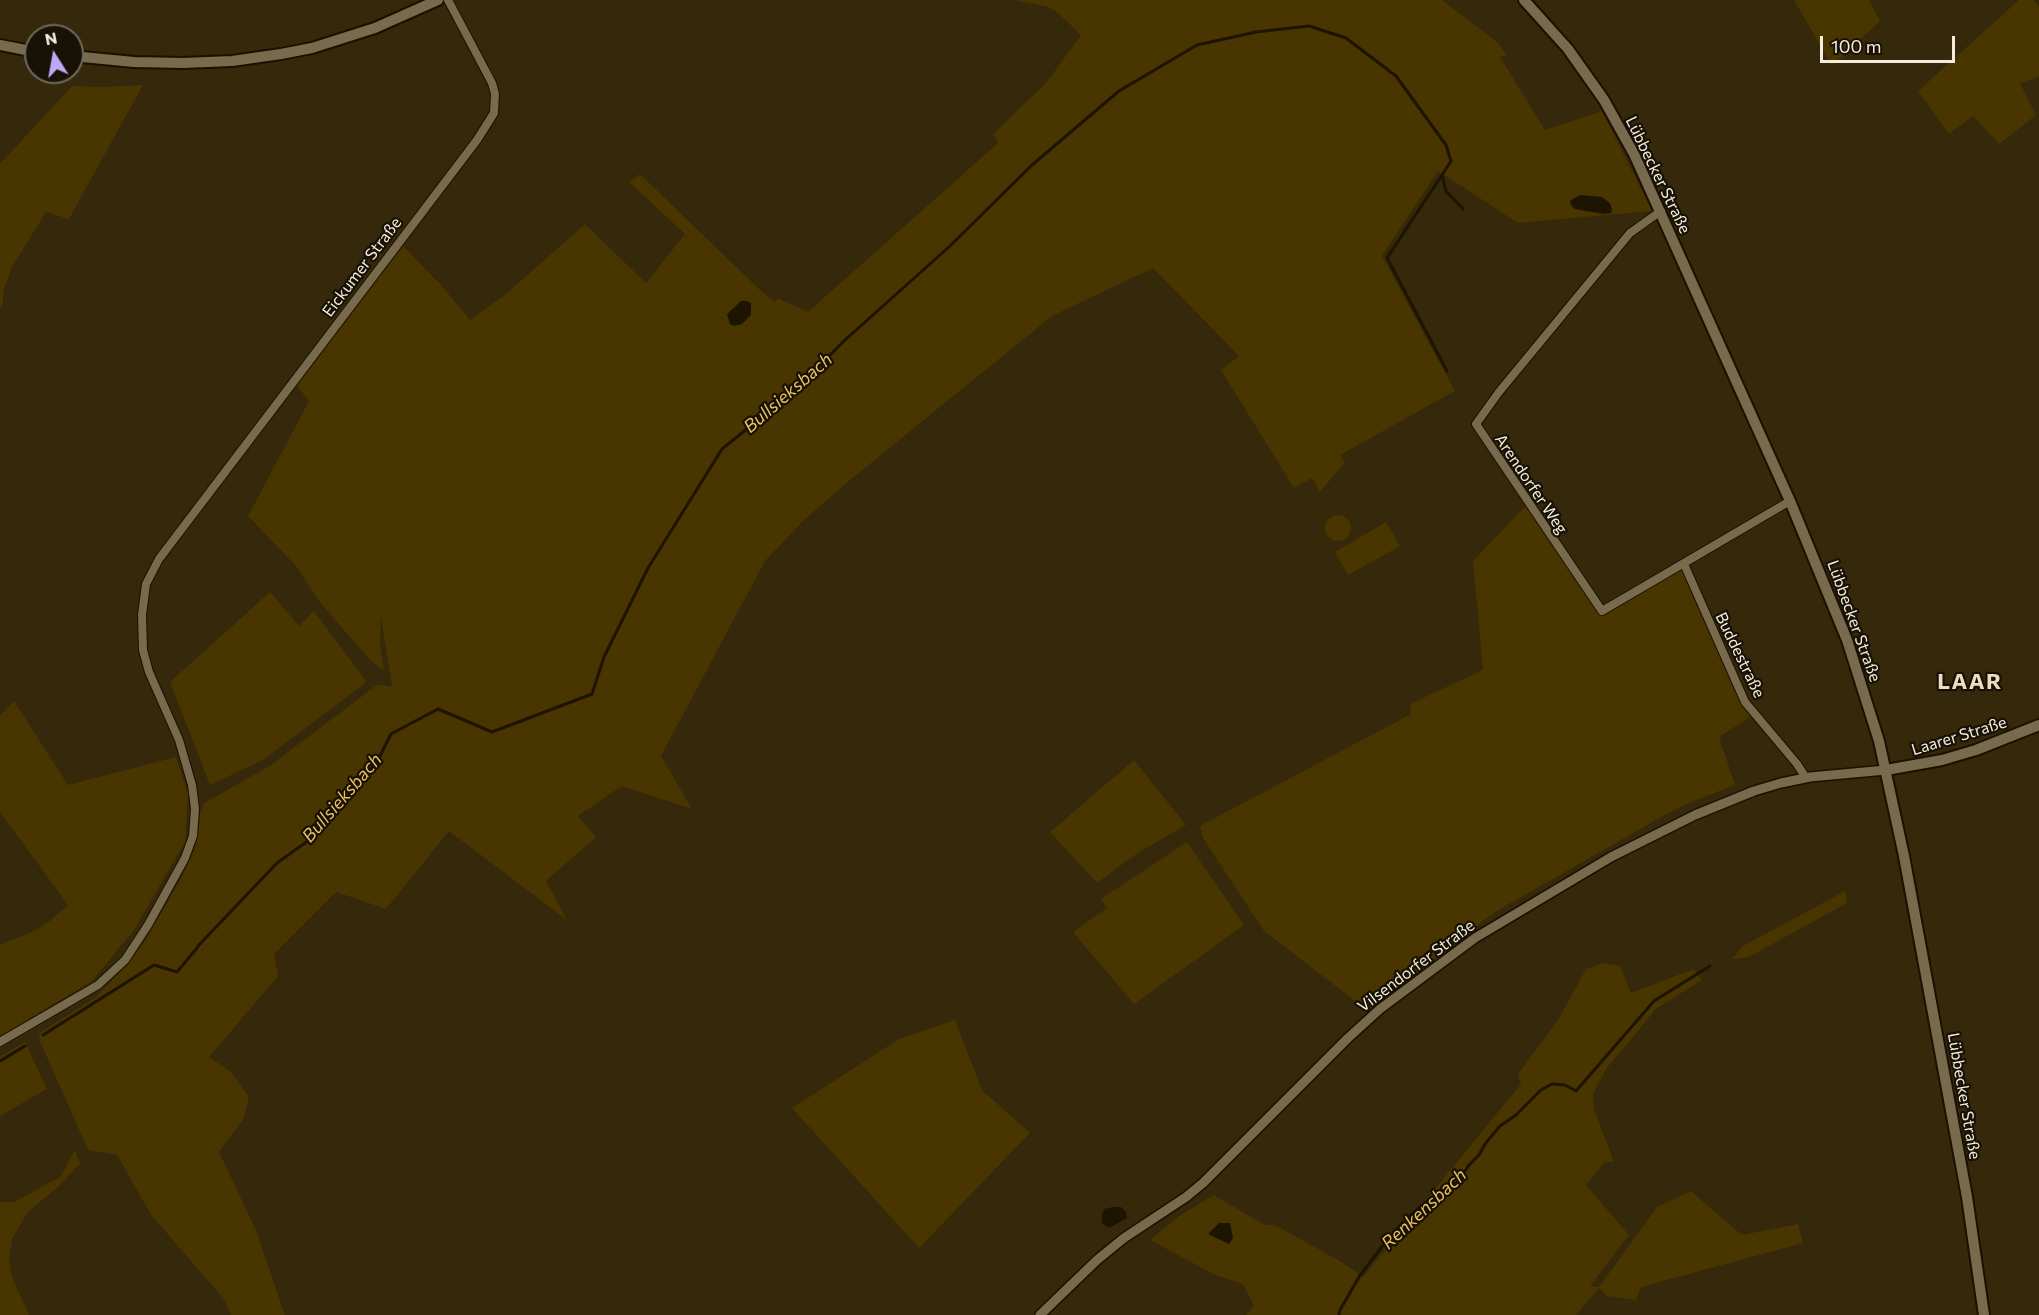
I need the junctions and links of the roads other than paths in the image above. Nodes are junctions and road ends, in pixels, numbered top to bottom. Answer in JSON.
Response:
{"nodes":[{"id":1,"x":438,"y":0,"type":"edge"},
{"id":2,"x":448,"y":0,"type":"edge"},
{"id":3,"x":1524,"y":0,"type":"edge"},
{"id":4,"x":0,"y":45,"type":"edge"},
{"id":5,"x":24,"y":50,"type":"edge"},
{"id":6,"x":84,"y":58,"type":"edge"},
{"id":7,"x":1661,"y":211,"type":"junction"},
{"id":8,"x":1790,"y":501,"type":"junction"},
{"id":9,"x":1684,"y":564,"type":"junction"},
{"id":10,"x":2039,"y":725,"type":"edge"},
{"id":11,"x":1886,"y":770,"type":"junction"},
{"id":12,"x":1806,"y":778,"type":"junction"},
{"id":13,"x":0,"y":1042,"type":"edge"},
{"id":14,"x":1040,"y":1315,"type":"edge"},
{"id":15,"x":1984,"y":1315,"type":"edge"}],
"edges":[{"from":1,"to":6,"type":"main road"},
{"from":2,"to":13,"type":"street","name":"Eickumer Straße"},
{"from":3,"to":7,"type":"main road","name":"Lübbecker Straße"},
{"from":4,"to":5,"type":"main road"},
{"from":7,"to":8,"type":"main road","name":"Lübbecker Straße"},
{"from":7,"to":9,"type":"street","name":"Arendorfer Weg"},
{"from":8,"to":9,"type":"street","name":"Arendorfer Weg"},
{"from":8,"to":11,"type":"main road","name":"Lübbecker Straße"},
{"from":9,"to":12,"type":"street","name":"Buddestraße"},
{"from":10,"to":11,"type":"main road","name":"Laarer Straße"},
{"from":11,"to":12,"type":"street","name":"Vilsendorfer Straße"},
{"from":11,"to":15,"type":"main road","name":"Lübbecker Straße"},
{"from":12,"to":14,"type":"street","name":"Vilsendorfer Straße"}]}
